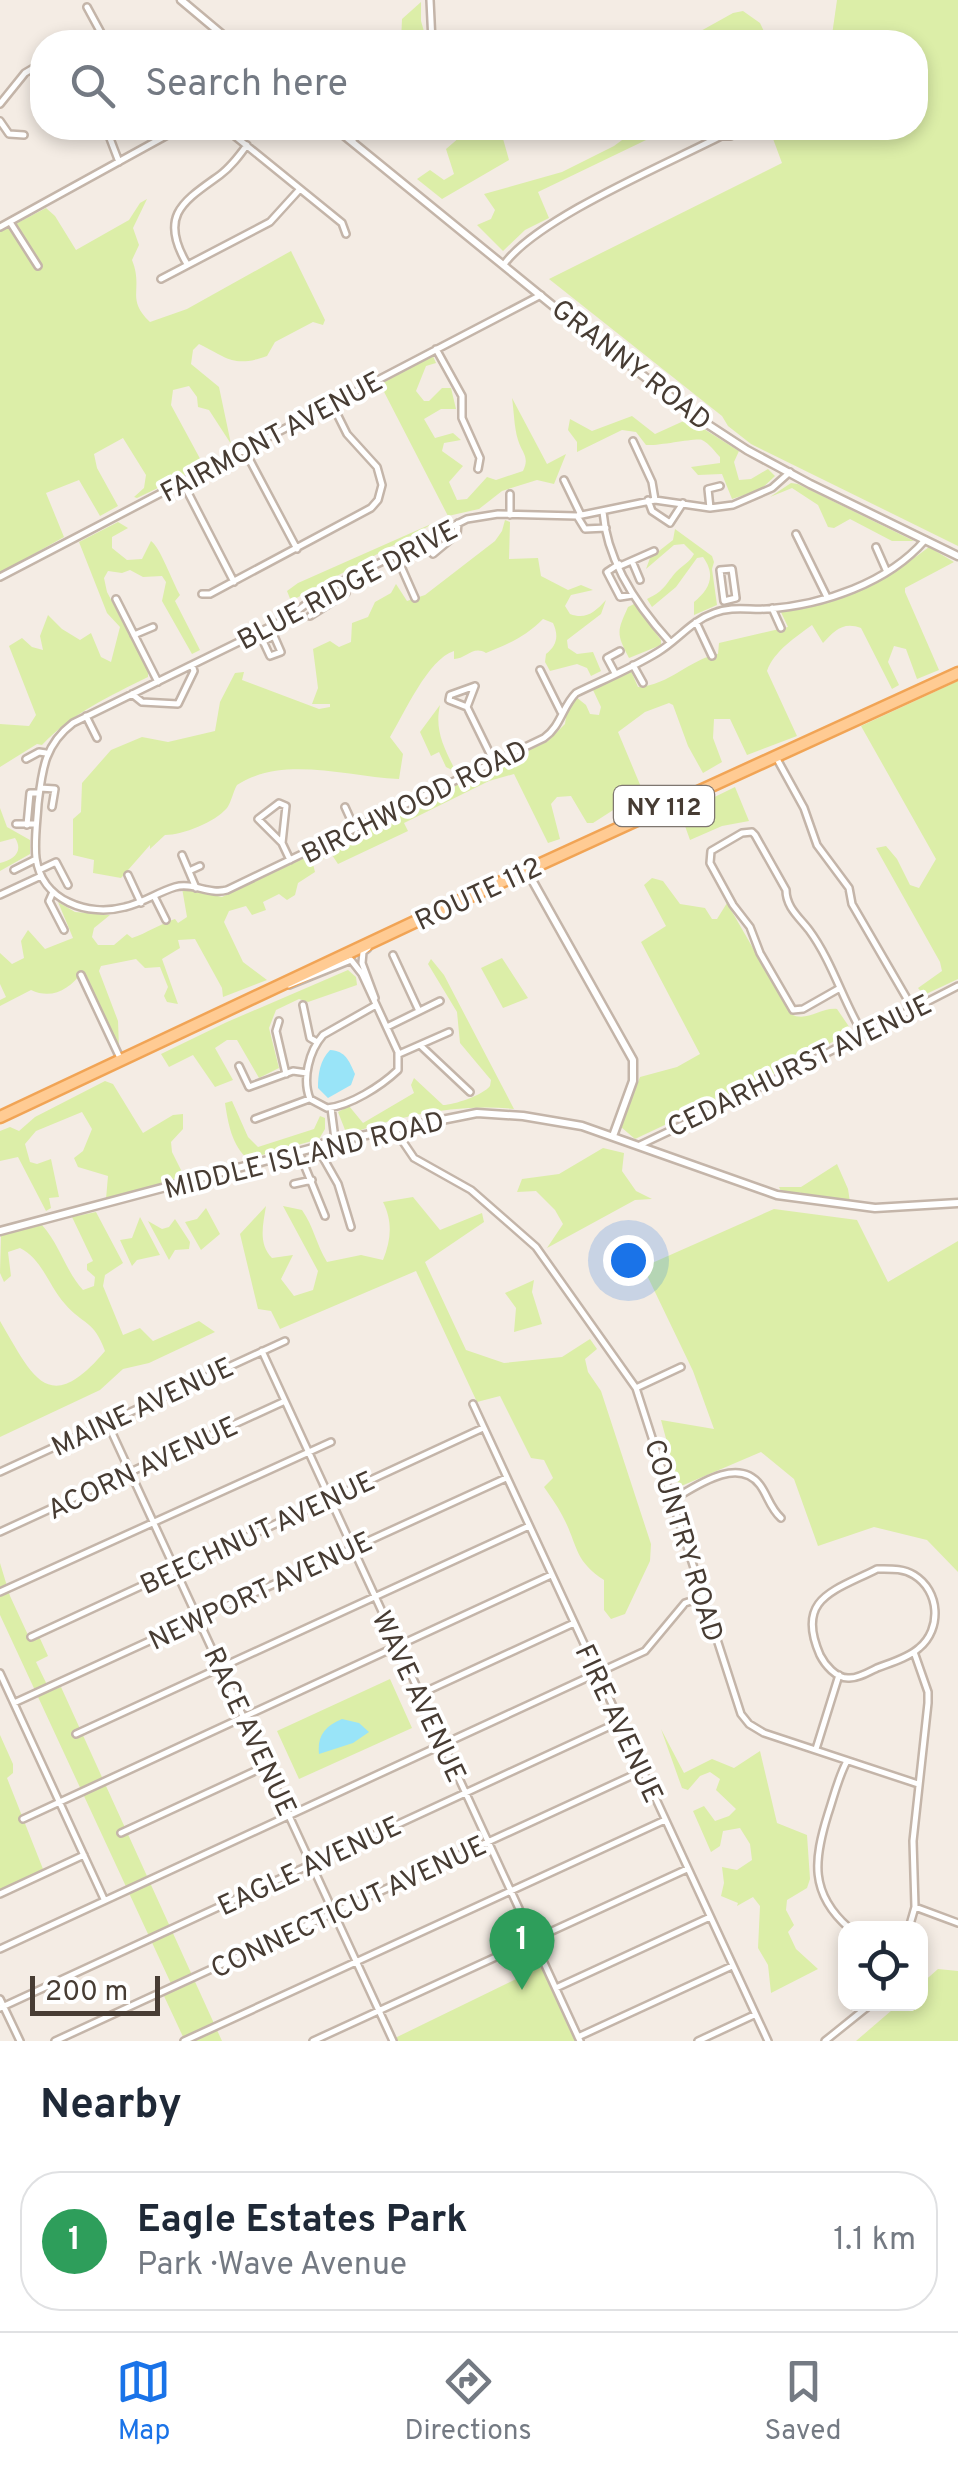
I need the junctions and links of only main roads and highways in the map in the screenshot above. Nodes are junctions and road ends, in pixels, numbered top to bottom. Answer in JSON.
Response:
{"nodes":[{"id":1,"x":958,"y":673,"type":"edge"},
{"id":2,"x":0,"y":1116,"type":"edge"}],
"edges":[{"from":1,"to":2,"type":"main road","name":"ROUTE 112","number":"NY 112"}]}
